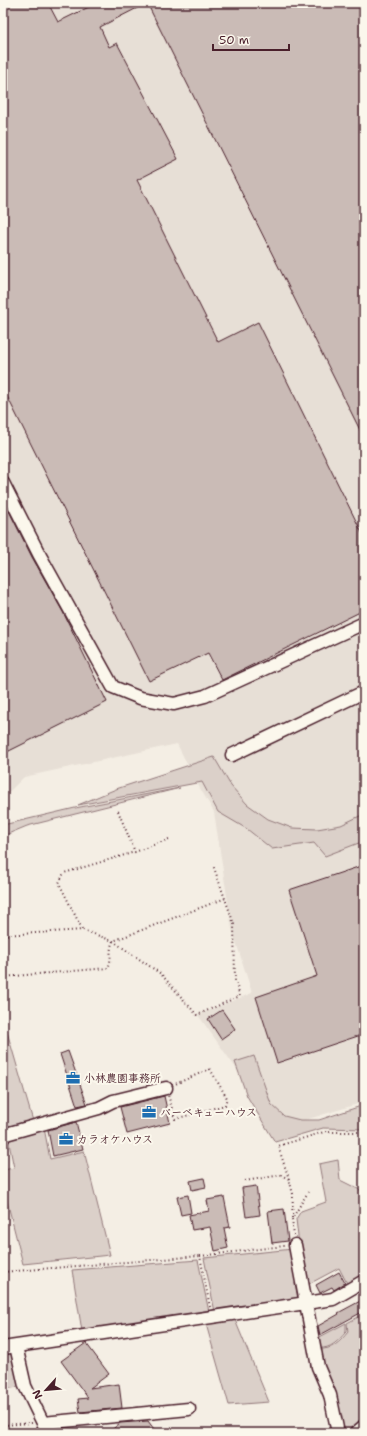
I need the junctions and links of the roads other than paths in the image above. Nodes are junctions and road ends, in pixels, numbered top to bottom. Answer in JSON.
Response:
{"nodes":[{"id":1,"x":3,"y":483,"type":"edge"},
{"id":2,"x":364,"y":623,"type":"edge"},
{"id":3,"x":364,"y":692,"type":"edge"},
{"id":4,"x":232,"y":755,"type":"dead end"},
{"id":5,"x":166,"y":1088,"type":"road end"},
{"id":6,"x":3,"y":1138,"type":"edge"},
{"id":7,"x":295,"y":1245,"type":"road end"},
{"id":8,"x":364,"y":1281,"type":"edge"},
{"id":9,"x":306,"y":1303,"type":"junction"},
{"id":10,"x":16,"y":1346,"type":"junction"},
{"id":11,"x":3,"y":1348,"type":"edge"},
{"id":12,"x":189,"y":1409,"type":"dead end"},
{"id":13,"x":43,"y":1423,"type":"junction"},
{"id":14,"x":364,"y":1426,"type":"edge"},
{"id":15,"x":51,"y":1433,"type":"edge"},
{"id":16,"x":338,"y":1433,"type":"edge"},
{"id":17,"x":356,"y":1433,"type":"edge"}],
"edges":[{"from":1,"to":2,"type":"street"},
{"from":3,"to":4,"type":"street"},
{"from":5,"to":6,"type":"street"},
{"from":7,"to":9,"type":"street"},
{"from":8,"to":9,"type":"street"},
{"from":9,"to":10,"type":"street"},
{"from":9,"to":16,"type":"street"},
{"from":10,"to":11,"type":"street"},
{"from":10,"to":13,"type":"street"},
{"from":12,"to":13,"type":"street"},
{"from":13,"to":15,"type":"street"},
{"from":14,"to":17,"type":"street"}]}
